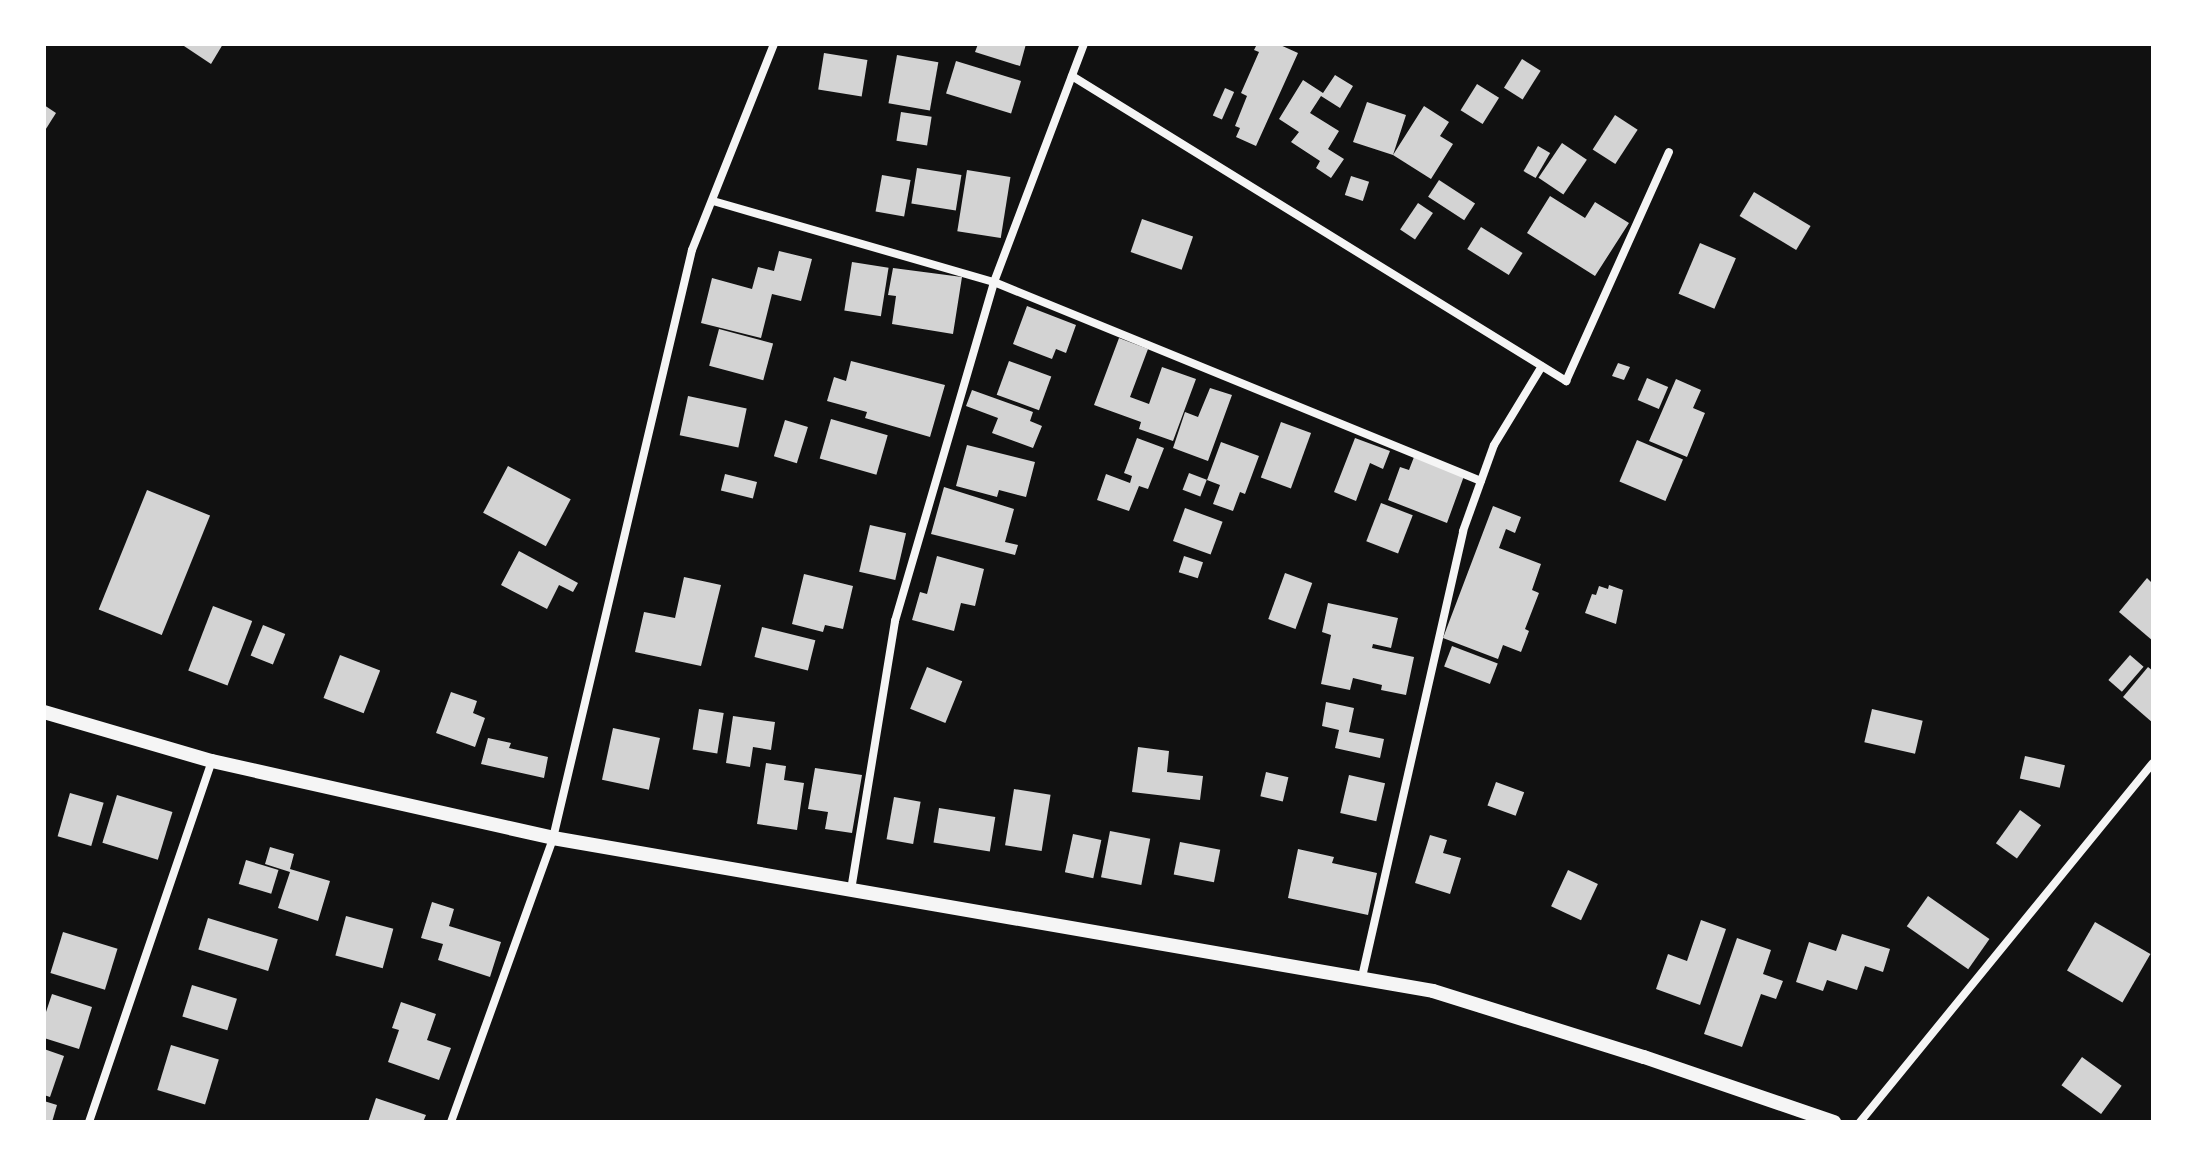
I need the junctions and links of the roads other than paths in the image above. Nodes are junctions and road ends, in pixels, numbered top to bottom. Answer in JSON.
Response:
{"nodes":[{"id":1,"x":774,"y":44,"type":"edge"},
{"id":2,"x":1084,"y":44,"type":"edge"},
{"id":3,"x":1072,"y":76,"type":"junction"},
{"id":4,"x":1669,"y":152,"type":"dead end"},
{"id":5,"x":713,"y":201,"type":"junction"},
{"id":6,"x":994,"y":282,"type":"junction"},
{"id":7,"x":1542,"y":366,"type":"junction"},
{"id":8,"x":1481,"y":481,"type":"junction"},
{"id":9,"x":44,"y":712,"type":"edge"},
{"id":10,"x":212,"y":761,"type":"junction"},
{"id":11,"x":2153,"y":763,"type":"edge"},
{"id":12,"x":553,"y":838,"type":"junction"},
{"id":13,"x":851,"y":891,"type":"junction"},
{"id":14,"x":1362,"y":977,"type":"junction"},
{"id":15,"x":89,"y":1122,"type":"edge"},
{"id":16,"x":451,"y":1122,"type":"edge"},
{"id":17,"x":1834,"y":1122,"type":"edge"},
{"id":18,"x":1860,"y":1122,"type":"edge"}],
"edges":[{"from":1,"to":5,"type":"street"},
{"from":2,"to":3,"type":"street"},
{"from":3,"to":6,"type":"street"},
{"from":3,"to":7,"type":"street"},
{"from":4,"to":7,"type":"street"},
{"from":5,"to":6,"type":"street"},
{"from":5,"to":12,"type":"street"},
{"from":6,"to":8,"type":"street"},
{"from":6,"to":13,"type":"street"},
{"from":7,"to":8,"type":"street"},
{"from":8,"to":14,"type":"street"},
{"from":9,"to":10,"type":"street"},
{"from":10,"to":12,"type":"street"},
{"from":10,"to":15,"type":"street"},
{"from":11,"to":18,"type":"street"},
{"from":12,"to":13,"type":"street"},
{"from":12,"to":16,"type":"street"},
{"from":13,"to":14,"type":"street"},
{"from":14,"to":17,"type":"street"}]}
